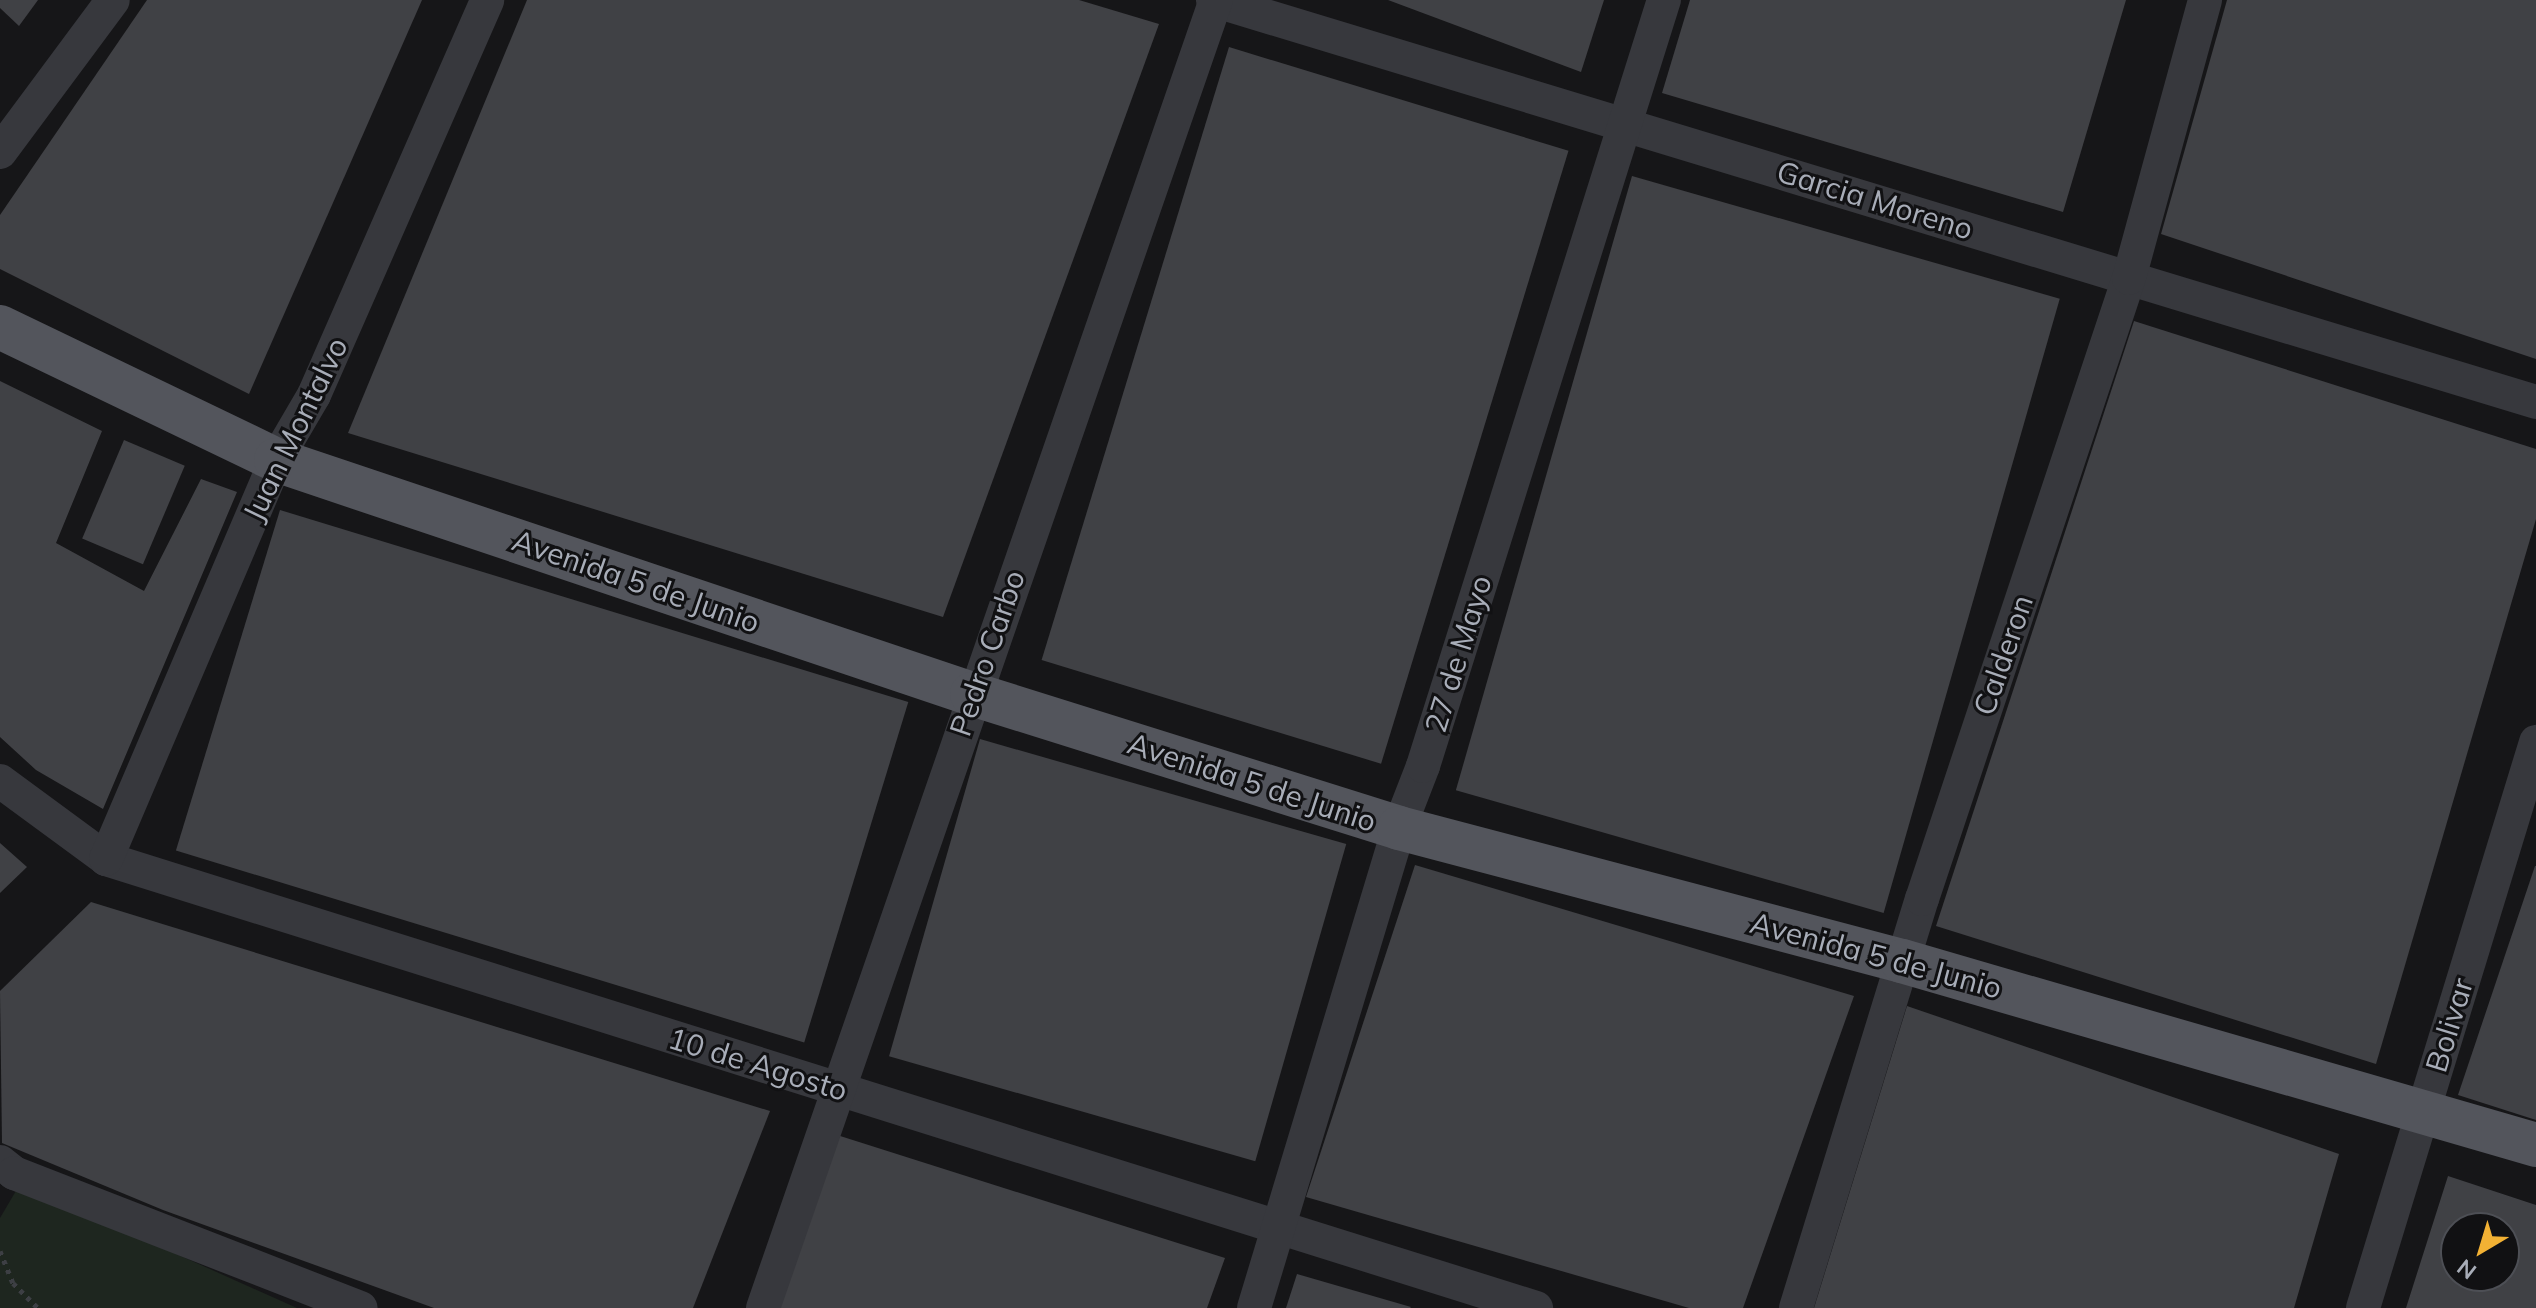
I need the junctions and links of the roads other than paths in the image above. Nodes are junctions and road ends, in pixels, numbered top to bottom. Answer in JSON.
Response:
{"nodes":[{"id":1,"x":113,"y":0,"type":"edge"},
{"id":2,"x":487,"y":0,"type":"edge"},
{"id":3,"x":1215,"y":0,"type":"edge"},
{"id":4,"x":1664,"y":0,"type":"edge"},
{"id":5,"x":2205,"y":0,"type":"edge"},
{"id":6,"x":1625,"y":123,"type":"junction"},
{"id":7,"x":0,"y":152,"type":"edge"},
{"id":8,"x":2129,"y":278,"type":"junction"},
{"id":9,"x":0,"y":327,"type":"edge"},
{"id":10,"x":2536,"y":402,"type":"edge"},
{"id":11,"x":276,"y":460,"type":"junction"},
{"id":12,"x":972,"y":694,"type":"junction"},
{"id":13,"x":2536,"y":742,"type":"edge"},
{"id":14,"x":0,"y":781,"type":"edge"},
{"id":15,"x":1399,"y":828,"type":"junction"},
{"id":16,"x":106,"y":859,"type":"junction"},
{"id":17,"x":1902,"y":961,"type":"junction"},
{"id":18,"x":842,"y":1090,"type":"junction"},
{"id":19,"x":2422,"y":1112,"type":"junction"},
{"id":20,"x":2536,"y":1145,"type":"edge"},
{"id":21,"x":7,"y":1168,"type":"edge"},
{"id":22,"x":1277,"y":1227,"type":"junction"},
{"id":23,"x":361,"y":1308,"type":"edge"},
{"id":24,"x":763,"y":1308,"type":"edge"},
{"id":25,"x":1254,"y":1308,"type":"edge"},
{"id":26,"x":1536,"y":1308,"type":"edge"},
{"id":27,"x":1796,"y":1308,"type":"edge"},
{"id":28,"x":2363,"y":1308,"type":"edge"}],
"edges":[{"from":1,"to":7,"type":"street"},
{"from":2,"to":11,"type":"street","name":"Juan Montalvo"},
{"from":3,"to":6,"type":"street","name":"Garcia Moreno"},
{"from":3,"to":12,"type":"street","name":"Pedro Carbo"},
{"from":4,"to":6,"type":"street","name":"27 de Mayo"},
{"from":5,"to":8,"type":"street","name":"Calderon"},
{"from":6,"to":8,"type":"street","name":"Garcia Moreno"},
{"from":6,"to":15,"type":"street","name":"27 de Mayo"},
{"from":8,"to":10,"type":"street","name":"Garcia Moreno"},
{"from":8,"to":17,"type":"street","name":"Calderon"},
{"from":9,"to":11,"type":"main road","name":"Avenida 5 de Junio"},
{"from":11,"to":12,"type":"main road","name":"Avenida 5 de Junio"},
{"from":11,"to":16,"type":"street","name":"Juan Montalvo"},
{"from":12,"to":15,"type":"main road","name":"Avenida 5 de Junio"},
{"from":12,"to":18,"type":"street","name":"Pedro Carbo"},
{"from":13,"to":19,"type":"street","name":"Bolivar"},
{"from":14,"to":16,"type":"street","name":"10 de Agosto"},
{"from":15,"to":17,"type":"main road","name":"Avenida 5 de Junio"},
{"from":15,"to":22,"type":"street","name":"27 de Mayo"},
{"from":16,"to":18,"type":"street","name":"10 de Agosto"},
{"from":17,"to":19,"type":"main road","name":"Avenida 5 de Junio"},
{"from":17,"to":27,"type":"street","name":"Calderon"},
{"from":18,"to":22,"type":"street","name":"10 de Agosto"},
{"from":18,"to":24,"type":"street","name":"Pedro Carbo"},
{"from":19,"to":20,"type":"main road","name":"Avenida 5 de Junio"},
{"from":19,"to":28,"type":"street","name":"Bolivar"},
{"from":21,"to":23,"type":"street"},
{"from":22,"to":25,"type":"street","name":"27 de Mayo"},
{"from":22,"to":26,"type":"street","name":"10 de Agosto"}]}
